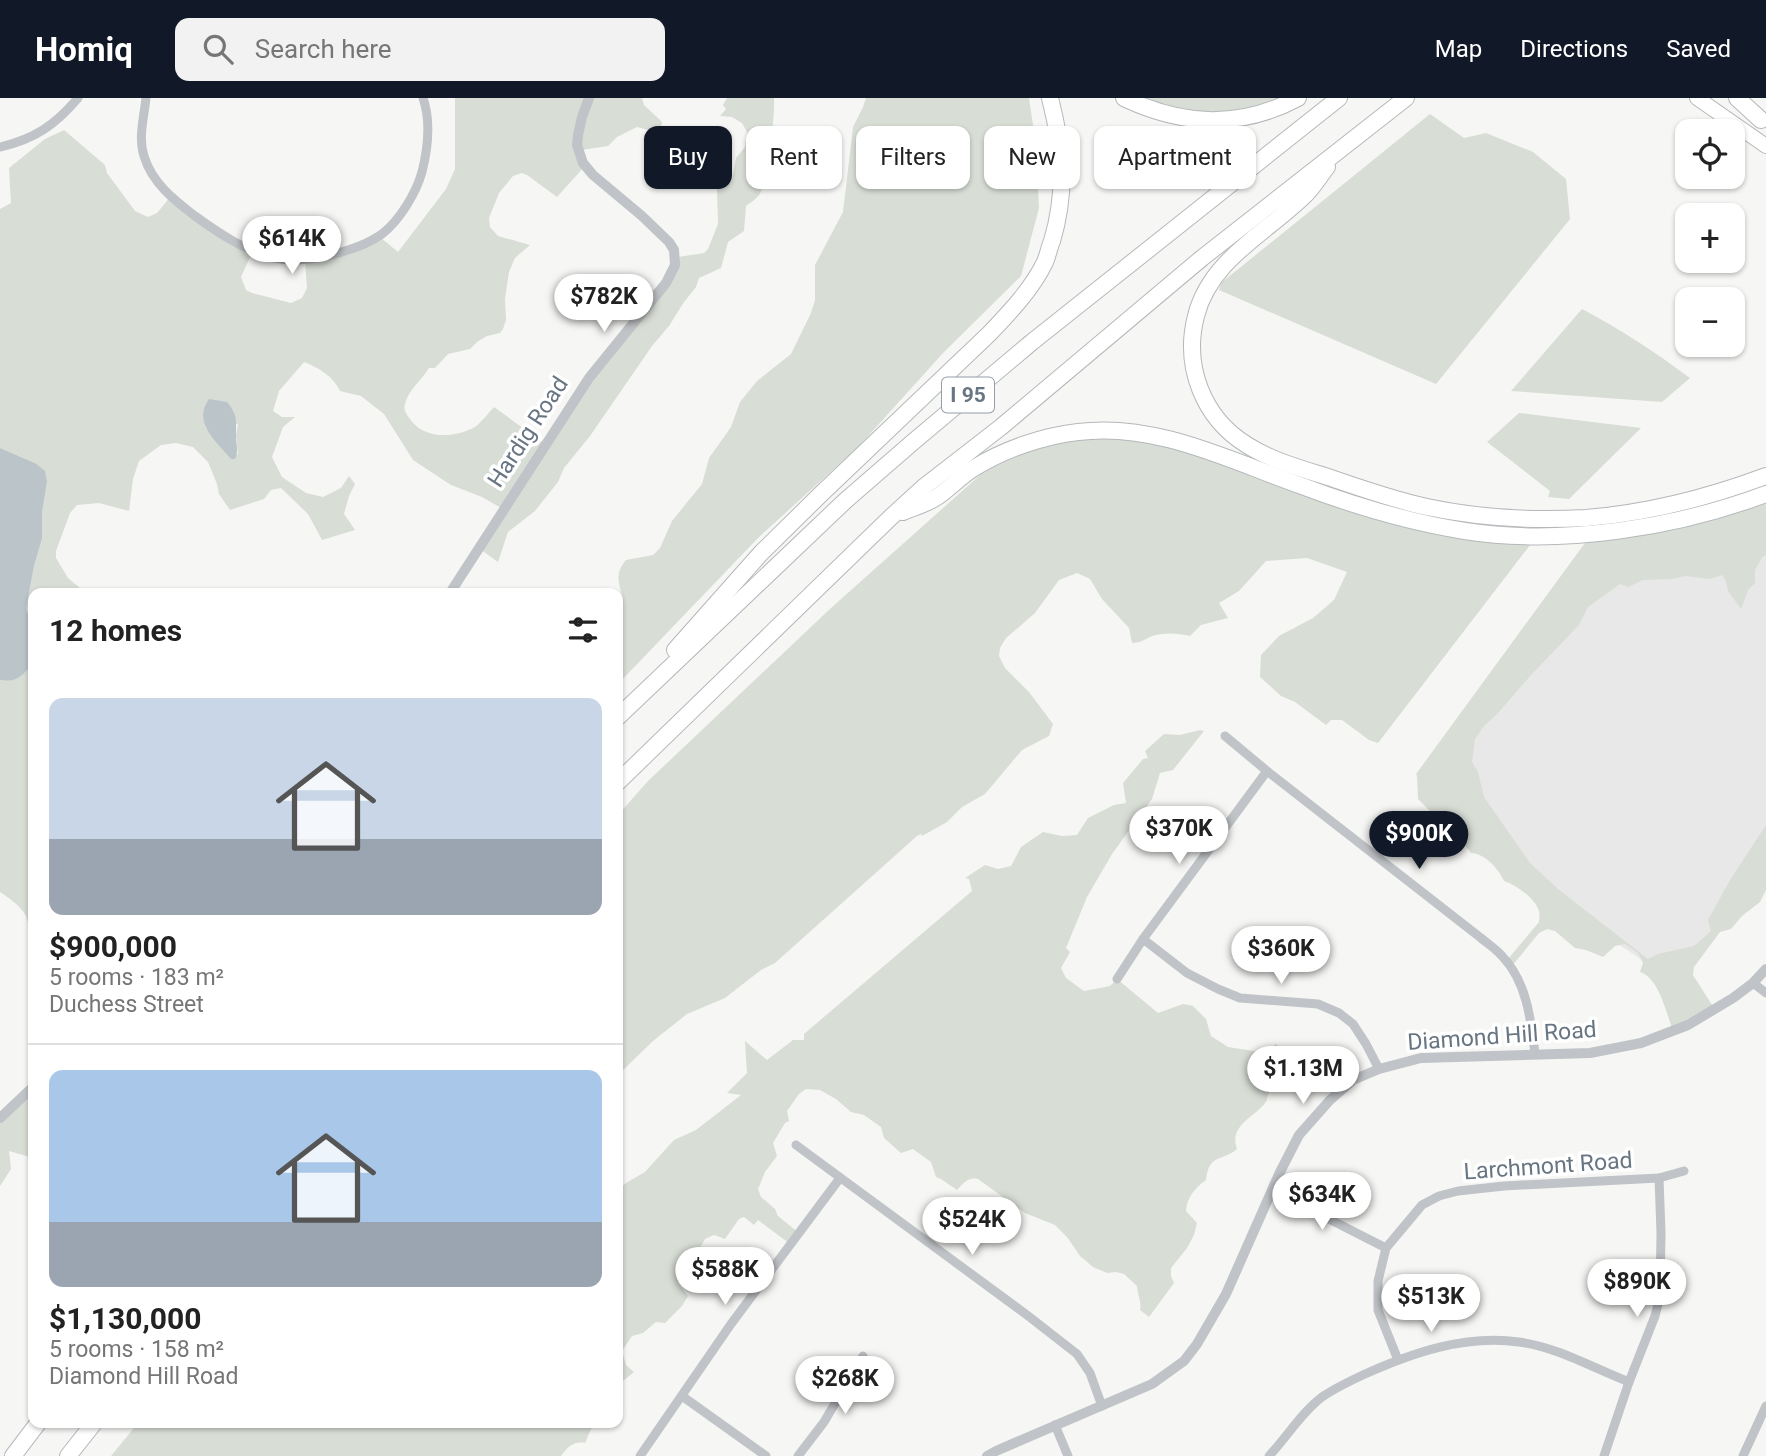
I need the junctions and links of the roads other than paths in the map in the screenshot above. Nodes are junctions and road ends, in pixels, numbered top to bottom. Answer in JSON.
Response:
{"nodes":[{"id":1,"x":78,"y":98,"type":"edge"},
{"id":2,"x":146,"y":98,"type":"edge"},
{"id":3,"x":423,"y":98,"type":"edge"},
{"id":4,"x":589,"y":98,"type":"edge"},
{"id":5,"x":1050,"y":98,"type":"edge"},
{"id":6,"x":1125,"y":98,"type":"edge"},
{"id":7,"x":1298,"y":98,"type":"edge"},
{"id":8,"x":1339,"y":98,"type":"edge"},
{"id":9,"x":1406,"y":98,"type":"edge"},
{"id":10,"x":1697,"y":98,"type":"edge"},
{"id":11,"x":1729,"y":98,"type":"edge"},
{"id":12,"x":1737,"y":98,"type":"edge"},
{"id":13,"x":1763,"y":122,"type":"edge"},
{"id":14,"x":1766,"y":146,"type":"edge"},
{"id":15,"x":0,"y":147,"type":"edge"},
{"id":16,"x":1340,"y":150,"type":"junction"},
{"id":17,"x":1766,"y":476,"type":"edge"},
{"id":18,"x":1766,"y":494,"type":"edge"},
{"id":19,"x":891,"y":517,"type":"junction"},
{"id":20,"x":453,"y":588,"type":"edge"},
{"id":21,"x":623,"y":710,"type":"edge"},
{"id":22,"x":623,"y":711,"type":"edge"},
{"id":23,"x":1225,"y":736,"type":"dead end"},
{"id":24,"x":1267,"y":771,"type":"junction"},
{"id":25,"x":623,"y":777,"type":"edge"},
{"id":26,"x":1143,"y":939,"type":"junction"},
{"id":27,"x":1766,"y":970,"type":"edge"},
{"id":28,"x":1117,"y":979,"type":"dead end"},
{"id":29,"x":1753,"y":983,"type":"junction"},
{"id":30,"x":1766,"y":993,"type":"edge"},
{"id":31,"x":1535,"y":1054,"type":"junction"},
{"id":32,"x":1379,"y":1069,"type":"junction"},
{"id":33,"x":28,"y":1092,"type":"edge"},
{"id":34,"x":0,"y":1118,"type":"edge"},
{"id":35,"x":796,"y":1145,"type":"dead end"},
{"id":36,"x":1684,"y":1171,"type":"dead end"},
{"id":37,"x":840,"y":1178,"type":"junction"},
{"id":38,"x":1659,"y":1178,"type":"junction"},
{"id":39,"x":1272,"y":1190,"type":"junction"},
{"id":40,"x":1386,"y":1248,"type":"junction"},
{"id":41,"x":863,"y":1356,"type":"dead end"},
{"id":42,"x":1398,"y":1360,"type":"junction"},
{"id":43,"x":1629,"y":1382,"type":"junction"},
{"id":44,"x":682,"y":1396,"type":"junction"},
{"id":45,"x":1102,"y":1406,"type":"junction"},
{"id":46,"x":1766,"y":1406,"type":"edge"},
{"id":47,"x":1055,"y":1425,"type":"junction"},
{"id":48,"x":34,"y":1428,"type":"edge"},
{"id":49,"x":90,"y":1428,"type":"edge"},
{"id":50,"x":13,"y":1456,"type":"edge"},
{"id":51,"x":68,"y":1456,"type":"edge"},
{"id":52,"x":640,"y":1456,"type":"edge"},
{"id":53,"x":766,"y":1456,"type":"edge"},
{"id":54,"x":798,"y":1456,"type":"edge"},
{"id":55,"x":987,"y":1456,"type":"edge"},
{"id":56,"x":1068,"y":1456,"type":"edge"},
{"id":57,"x":1269,"y":1456,"type":"edge"},
{"id":58,"x":1604,"y":1456,"type":"edge"},
{"id":59,"x":1742,"y":1456,"type":"edge"}],
"edges":[{"from":1,"to":15,"type":"street"},
{"from":2,"to":3,"type":"street"},
{"from":4,"to":20,"type":"street","name":"Hardig Road"},
{"from":5,"to":21,"type":"highway"},
{"from":6,"to":7,"type":"highway"},
{"from":8,"to":22,"type":"highway","number":"I 95"},
{"from":9,"to":16,"type":"highway","number":"I 95"},
{"from":10,"to":14,"type":"main road"},
{"from":11,"to":13,"type":"main road"},
{"from":12,"to":13,"type":"highway"},
{"from":16,"to":17,"type":"highway"},
{"from":16,"to":19,"type":"highway","number":"I 95"},
{"from":18,"to":19,"type":"highway"},
{"from":19,"to":25,"type":"highway","number":"I 95"},
{"from":23,"to":24,"type":"street"},
{"from":24,"to":26,"type":"street"},
{"from":24,"to":31,"type":"street"},
{"from":26,"to":28,"type":"street"},
{"from":26,"to":32,"type":"street"},
{"from":27,"to":29,"type":"street","name":"Diamond Hill Road"},
{"from":29,"to":30,"type":"street"},
{"from":29,"to":31,"type":"street","name":"Diamond Hill Road"},
{"from":31,"to":32,"type":"street","name":"Diamond Hill Road"},
{"from":32,"to":39,"type":"street","name":"Diamond Hill Road"},
{"from":33,"to":34,"type":"street"},
{"from":35,"to":37,"type":"street"},
{"from":36,"to":38,"type":"street","name":"Larchmont Road"},
{"from":37,"to":44,"type":"street"},
{"from":37,"to":45,"type":"street"},
{"from":38,"to":40,"type":"street","name":"Larchmont Road"},
{"from":38,"to":43,"type":"street"},
{"from":39,"to":40,"type":"street"},
{"from":39,"to":45,"type":"street","name":"Diamond Hill Road"},
{"from":40,"to":42,"type":"street","name":"Larchmont Road"},
{"from":41,"to":54,"type":"street"},
{"from":42,"to":43,"type":"street"},
{"from":42,"to":57,"type":"street"},
{"from":43,"to":58,"type":"street"},
{"from":44,"to":52,"type":"street"},
{"from":44,"to":53,"type":"street"},
{"from":45,"to":47,"type":"street","name":"Diamond Hill Road"},
{"from":46,"to":59,"type":"street"},
{"from":47,"to":55,"type":"street","name":"Diamond Hill Road"},
{"from":47,"to":56,"type":"street"},
{"from":48,"to":50,"type":"highway"},
{"from":49,"to":51,"type":"highway"}]}
